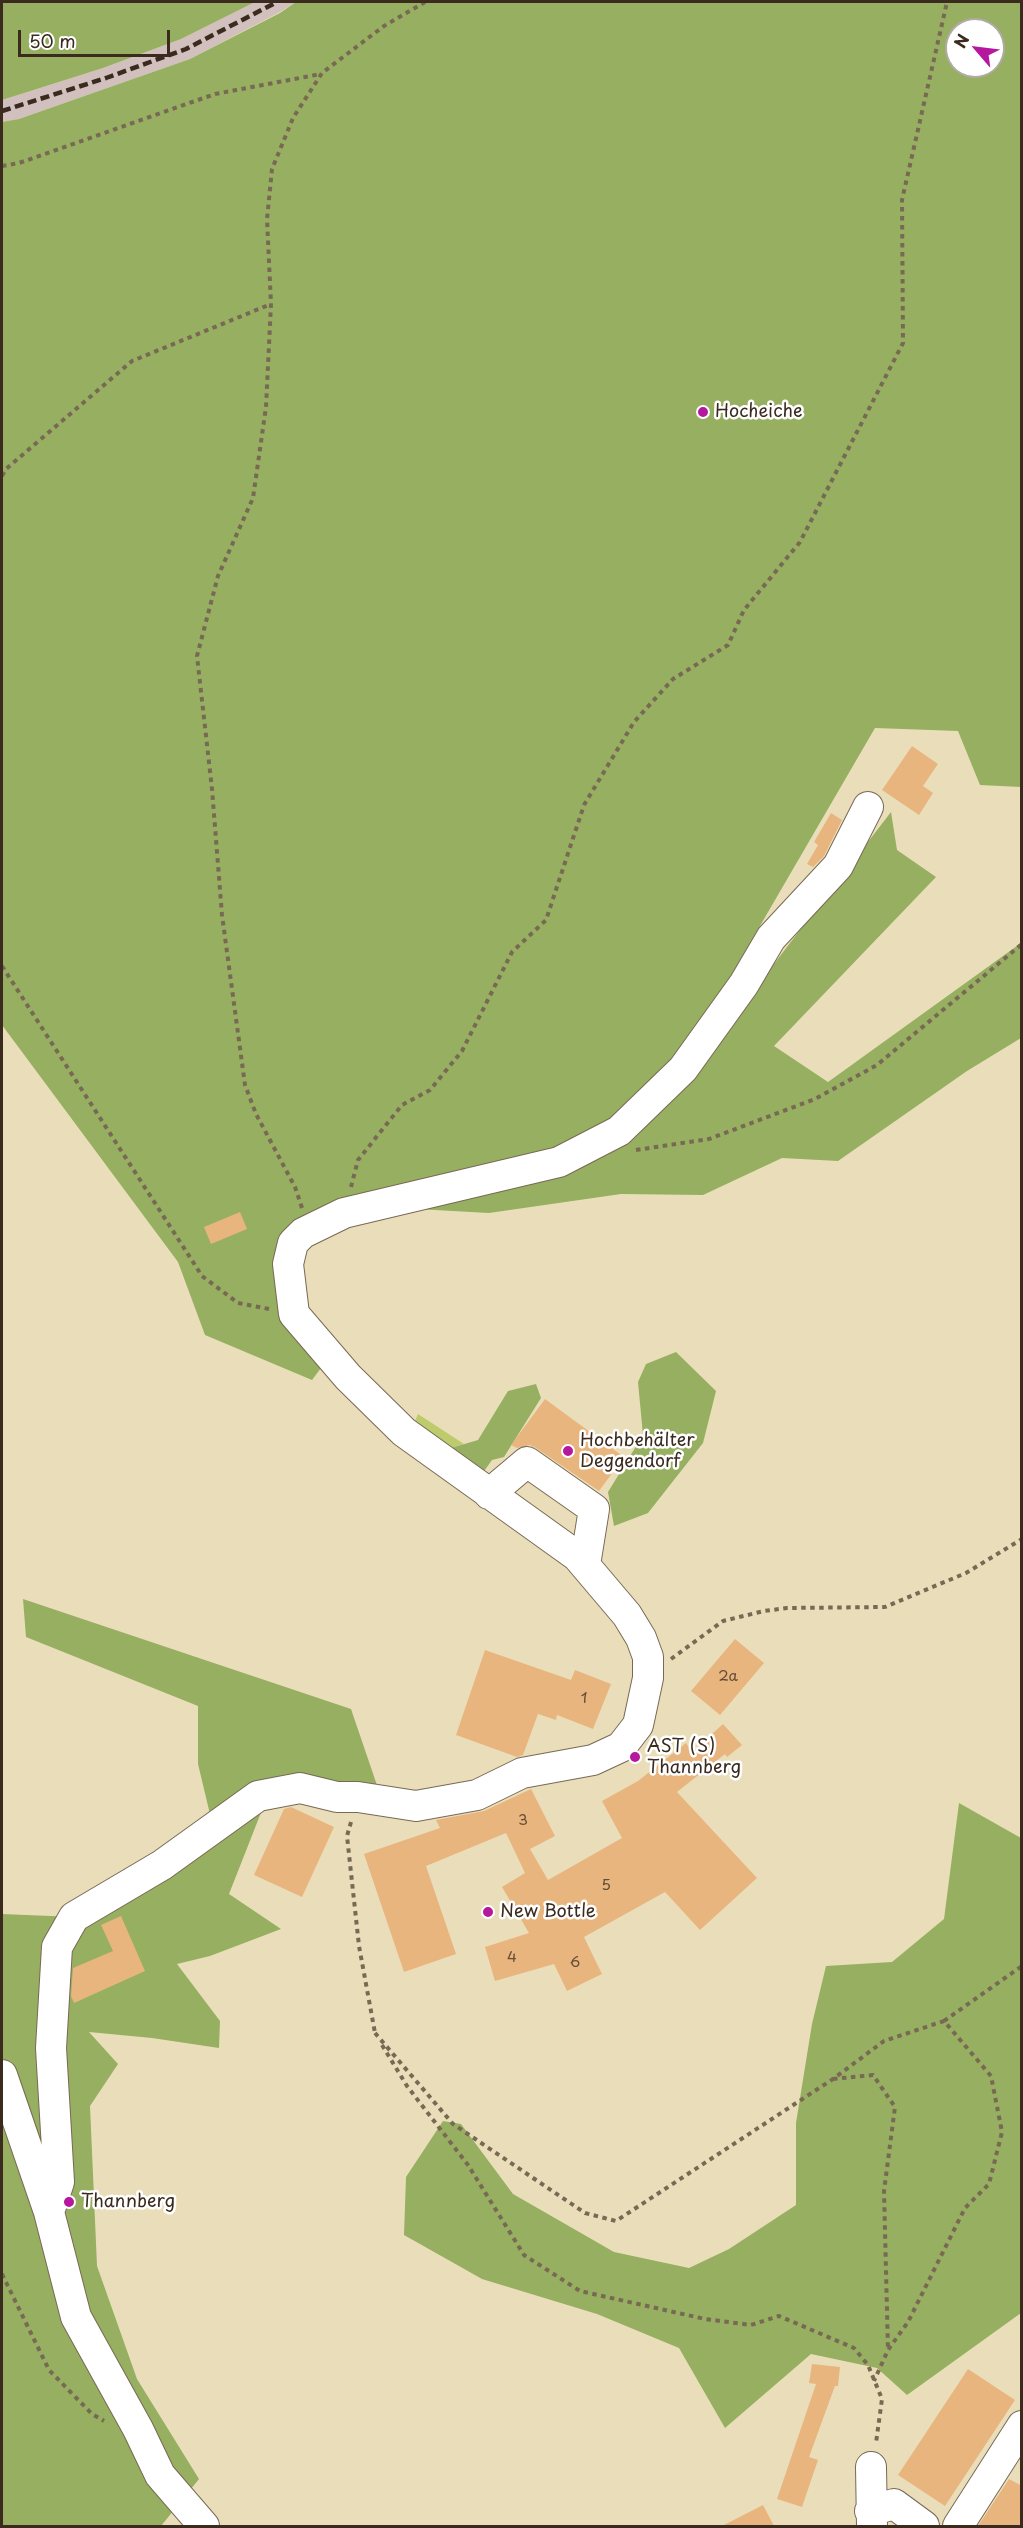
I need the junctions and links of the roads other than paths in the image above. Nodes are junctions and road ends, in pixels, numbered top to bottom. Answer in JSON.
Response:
{"nodes":[{"id":1,"x":868,"y":807,"type":"dead end"},
{"id":2,"x":489,"y":1494,"type":"junction"},
{"id":3,"x":585,"y":1565,"type":"junction"},
{"id":4,"x":2,"y":2075,"type":"edge"},
{"id":5,"x":49,"y":2212,"type":"junction"},
{"id":6,"x":1022,"y":2426,"type":"edge"},
{"id":7,"x":871,"y":2468,"type":"road end"},
{"id":8,"x":871,"y":2519,"type":"edge"},
{"id":9,"x":204,"y":2526,"type":"edge"},
{"id":10,"x":924,"y":2526,"type":"edge"},
{"id":11,"x":958,"y":2526,"type":"edge"}],
"edges":[{"from":1,"to":2,"type":"street"},
{"from":2,"to":3,"type":"street"},
{"from":2,"to":3,"type":"street"},
{"from":3,"to":5,"type":"street"},
{"from":4,"to":5,"type":"street"},
{"from":5,"to":9,"type":"street"},
{"from":6,"to":11,"type":"street"},
{"from":7,"to":8,"type":"street"},
{"from":8,"to":10,"type":"street"}]}
